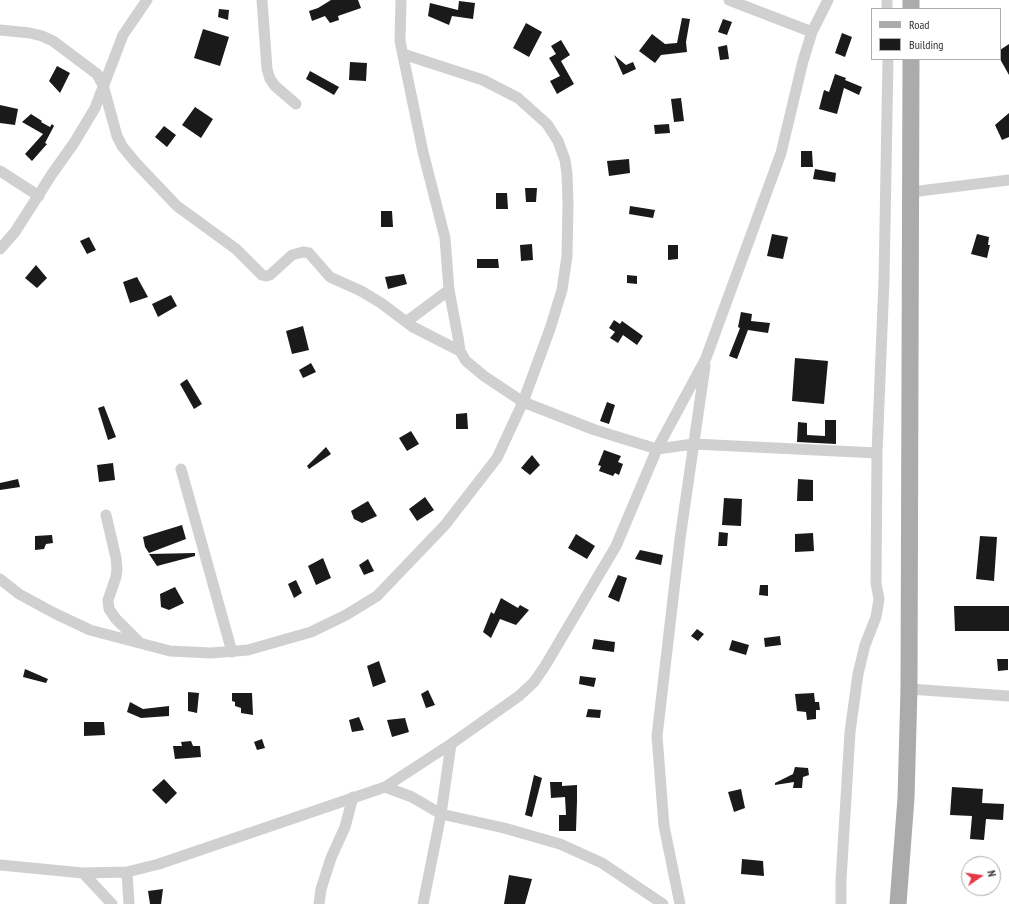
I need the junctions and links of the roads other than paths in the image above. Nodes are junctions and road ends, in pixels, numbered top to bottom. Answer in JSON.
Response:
{"nodes":[{"id":1,"x":147,"y":0,"type":"edge"},
{"id":2,"x":262,"y":0,"type":"edge"},
{"id":3,"x":401,"y":0,"type":"edge"},
{"id":4,"x":729,"y":0,"type":"edge"},
{"id":5,"x":828,"y":0,"type":"edge"},
{"id":6,"x":0,"y":30,"type":"edge"},
{"id":7,"x":812,"y":32,"type":"junction"},
{"id":8,"x":403,"y":54,"type":"junction"},
{"id":9,"x":888,"y":60,"type":"edge"},
{"id":10,"x":911,"y":60,"type":"edge"},
{"id":11,"x":102,"y":85,"type":"junction"},
{"id":12,"x":296,"y":104,"type":"dead end"},
{"id":13,"x":0,"y":171,"type":"edge"},
{"id":14,"x":1009,"y":180,"type":"edge"},
{"id":15,"x":911,"y":192,"type":"junction"},
{"id":16,"x":39,"y":196,"type":"junction"},
{"id":17,"x":0,"y":249,"type":"edge"},
{"id":18,"x":449,"y":290,"type":"junction"},
{"id":19,"x":406,"y":322,"type":"junction"},
{"id":20,"x":460,"y":351,"type":"junction"},
{"id":21,"x":706,"y":358,"type":"junction"},
{"id":22,"x":523,"y":402,"type":"junction"},
{"id":23,"x":694,"y":444,"type":"junction"},
{"id":24,"x":657,"y":449,"type":"junction"},
{"id":25,"x":877,"y":454,"type":"junction"},
{"id":26,"x":181,"y":469,"type":"dead end"},
{"id":27,"x":106,"y":515,"type":"dead end"},
{"id":28,"x":0,"y":579,"type":"edge"},
{"id":29,"x":140,"y":643,"type":"junction"},
{"id":30,"x":232,"y":652,"type":"junction"},
{"id":31,"x":909,"y":689,"type":"junction"},
{"id":32,"x":1009,"y":696,"type":"edge"},
{"id":33,"x":451,"y":744,"type":"junction"},
{"id":34,"x":385,"y":787,"type":"junction"},
{"id":35,"x":352,"y":797,"type":"junction"},
{"id":36,"x":441,"y":814,"type":"junction"},
{"id":37,"x":0,"y":865,"type":"edge"},
{"id":38,"x":127,"y":872,"type":"junction"},
{"id":39,"x":83,"y":873,"type":"junction"},
{"id":40,"x":112,"y":904,"type":"edge"},
{"id":41,"x":129,"y":904,"type":"edge"},
{"id":42,"x":319,"y":904,"type":"edge"},
{"id":43,"x":423,"y":904,"type":"edge"},
{"id":44,"x":663,"y":904,"type":"edge"},
{"id":45,"x":680,"y":904,"type":"edge"},
{"id":46,"x":841,"y":904,"type":"edge"},
{"id":47,"x":898,"y":904,"type":"edge"}],
"edges":[{"from":1,"to":11,"type":"street"},
{"from":2,"to":12,"type":"street"},
{"from":3,"to":8,"type":"street"},
{"from":4,"to":7,"type":"street"},
{"from":5,"to":7,"type":"street"},
{"from":6,"to":11,"type":"street"},
{"from":7,"to":21,"type":"street"},
{"from":8,"to":18,"type":"street"},
{"from":8,"to":22,"type":"street"},
{"from":9,"to":25,"type":"street"},
{"from":10,"to":15,"type":"main road"},
{"from":11,"to":16,"type":"street"},
{"from":11,"to":19,"type":"street"},
{"from":13,"to":16,"type":"street"},
{"from":14,"to":15,"type":"street"},
{"from":15,"to":31,"type":"main road"},
{"from":16,"to":17,"type":"street"},
{"from":18,"to":19,"type":"street"},
{"from":18,"to":20,"type":"street"},
{"from":19,"to":20,"type":"street"},
{"from":20,"to":22,"type":"street"},
{"from":21,"to":23,"type":"street"},
{"from":21,"to":24,"type":"street"},
{"from":22,"to":24,"type":"street"},
{"from":22,"to":30,"type":"street"},
{"from":23,"to":24,"type":"street"},
{"from":23,"to":25,"type":"street"},
{"from":23,"to":45,"type":"street"},
{"from":24,"to":33,"type":"street"},
{"from":25,"to":46,"type":"street"},
{"from":26,"to":30,"type":"street"},
{"from":27,"to":29,"type":"street"},
{"from":28,"to":29,"type":"street"},
{"from":29,"to":30,"type":"street"},
{"from":31,"to":32,"type":"street"},
{"from":31,"to":47,"type":"main road"},
{"from":33,"to":34,"type":"street"},
{"from":33,"to":36,"type":"street"},
{"from":34,"to":35,"type":"street"},
{"from":34,"to":36,"type":"street"},
{"from":35,"to":38,"type":"street"},
{"from":35,"to":42,"type":"street"},
{"from":36,"to":43,"type":"street"},
{"from":36,"to":44,"type":"street"},
{"from":37,"to":39,"type":"street"},
{"from":38,"to":39,"type":"street"},
{"from":38,"to":41,"type":"street"},
{"from":39,"to":40,"type":"street"}]}
